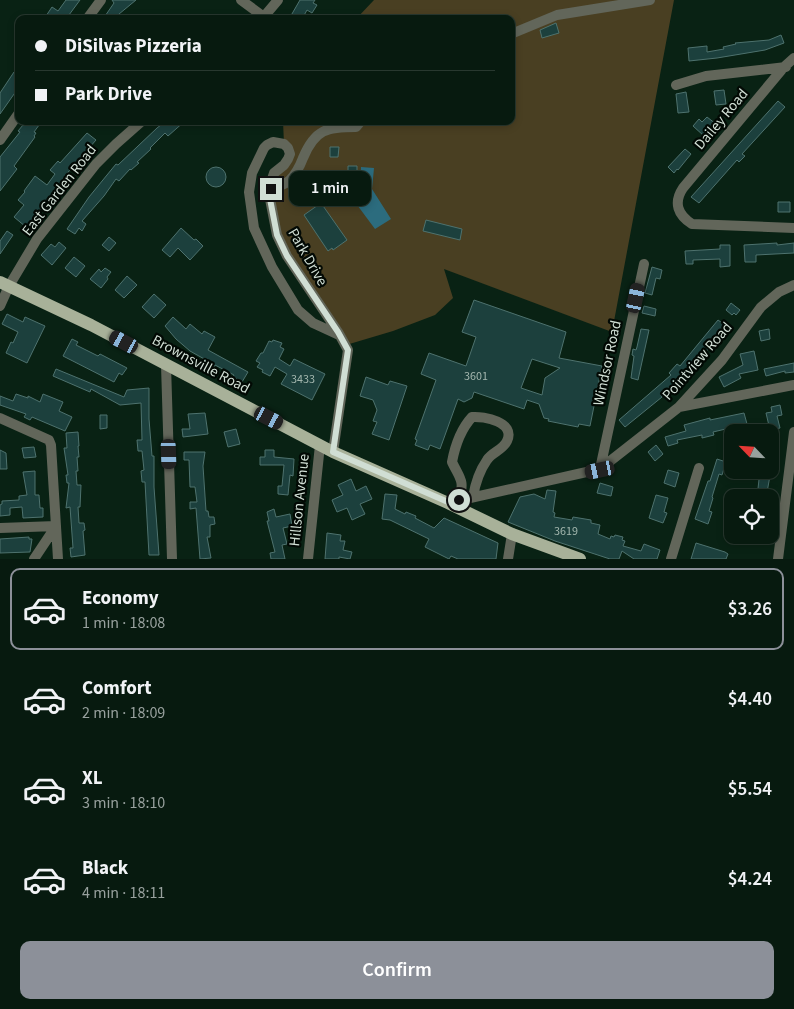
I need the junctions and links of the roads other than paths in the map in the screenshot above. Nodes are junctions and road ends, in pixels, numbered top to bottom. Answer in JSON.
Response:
{"nodes":[{"id":1,"x":101,"y":0,"type":"edge"},
{"id":2,"x":241,"y":0,"type":"edge"},
{"id":3,"x":278,"y":0,"type":"edge"},
{"id":4,"x":650,"y":0,"type":"edge"},
{"id":5,"x":90,"y":15,"type":"edge"},
{"id":6,"x":259,"y":15,"type":"edge"},
{"id":7,"x":266,"y":15,"type":"edge"},
{"id":8,"x":515,"y":32,"type":"edge"},
{"id":9,"x":794,"y":58,"type":"edge"},
{"id":10,"x":789,"y":66,"type":"edge"},
{"id":11,"x":676,"y":85,"type":"dead end"},
{"id":12,"x":15,"y":119,"type":"edge"},
{"id":13,"x":137,"y":125,"type":"edge"},
{"id":14,"x":358,"y":125,"type":"edge"},
{"id":15,"x":0,"y":140,"type":"edge"},
{"id":16,"x":271,"y":189,"type":"junction"},
{"id":17,"x":794,"y":228,"type":"edge"},
{"id":18,"x":644,"y":264,"type":"dead end"},
{"id":19,"x":4,"y":284,"type":"edge"},
{"id":20,"x":794,"y":285,"type":"edge"},
{"id":21,"x":0,"y":306,"type":"edge"},
{"id":22,"x":339,"y":335,"type":"junction"},
{"id":23,"x":166,"y":364,"type":"junction"},
{"id":24,"x":794,"y":385,"type":"edge"},
{"id":25,"x":679,"y":407,"type":"junction"},
{"id":26,"x":0,"y":418,"type":"edge"},
{"id":27,"x":794,"y":432,"type":"edge"},
{"id":28,"x":320,"y":445,"type":"junction"},
{"id":29,"x":333,"y":452,"type":"junction"},
{"id":30,"x":698,"y":468,"type":"dead end"},
{"id":31,"x":600,"y":470,"type":"junction"},
{"id":32,"x":473,"y":497,"type":"junction"},
{"id":33,"x":453,"y":501,"type":"junction"},
{"id":34,"x":56,"y":526,"type":"junction"},
{"id":35,"x":0,"y":528,"type":"edge"},
{"id":36,"x":512,"y":534,"type":"junction"},
{"id":37,"x":34,"y":559,"type":"edge"},
{"id":38,"x":58,"y":559,"type":"edge"},
{"id":39,"x":172,"y":559,"type":"edge"},
{"id":40,"x":308,"y":559,"type":"edge"},
{"id":41,"x":508,"y":559,"type":"edge"},
{"id":42,"x":580,"y":559,"type":"edge"},
{"id":43,"x":671,"y":559,"type":"edge"},
{"id":44,"x":778,"y":559,"type":"edge"}],
"edges":[{"from":1,"to":5,"type":"street"},
{"from":2,"to":6,"type":"street"},
{"from":3,"to":7,"type":"street"},
{"from":4,"to":8,"type":"street"},
{"from":9,"to":10,"type":"street","name":"Dailey Road"},
{"from":10,"to":11,"type":"street"},
{"from":10,"to":17,"type":"street","name":"Dailey Road"},
{"from":12,"to":15,"type":"street"},
{"from":13,"to":19,"type":"street","name":"East Garden Road"},
{"from":14,"to":16,"type":"street"},
{"from":16,"to":22,"type":"street","name":"Park Drive"},
{"from":16,"to":22,"type":"street","name":"Park Drive"},
{"from":18,"to":31,"type":"street","name":"Windsor Road"},
{"from":19,"to":21,"type":"street","name":"East Garden Road"},
{"from":19,"to":23,"type":"main road","name":"Brownsville Road"},
{"from":20,"to":25,"type":"street","name":"Pointview Road"},
{"from":22,"to":29,"type":"street","name":"Park Drive"},
{"from":23,"to":28,"type":"main road","name":"Brownsville Road"},
{"from":23,"to":39,"type":"street"},
{"from":24,"to":25,"type":"street"},
{"from":25,"to":31,"type":"street","name":"Pointview Road"},
{"from":26,"to":34,"type":"street"},
{"from":27,"to":44,"type":"street"},
{"from":28,"to":29,"type":"main road","name":"Brownsville Road"},
{"from":28,"to":40,"type":"street","name":"Hillson Avenue"},
{"from":29,"to":33,"type":"main road","name":"Brownsville Road"},
{"from":30,"to":43,"type":"street"},
{"from":31,"to":32,"type":"street","name":"Pointview Road"},
{"from":32,"to":33,"type":"street","name":"Pointview Road"},
{"from":32,"to":33,"type":"street"},
{"from":33,"to":36,"type":"main road","name":"Brownsville Road"},
{"from":34,"to":35,"type":"street"},
{"from":34,"to":37,"type":"street"},
{"from":34,"to":38,"type":"street"},
{"from":36,"to":41,"type":"street"},
{"from":36,"to":42,"type":"main road","name":"Brownsville Road"}]}
